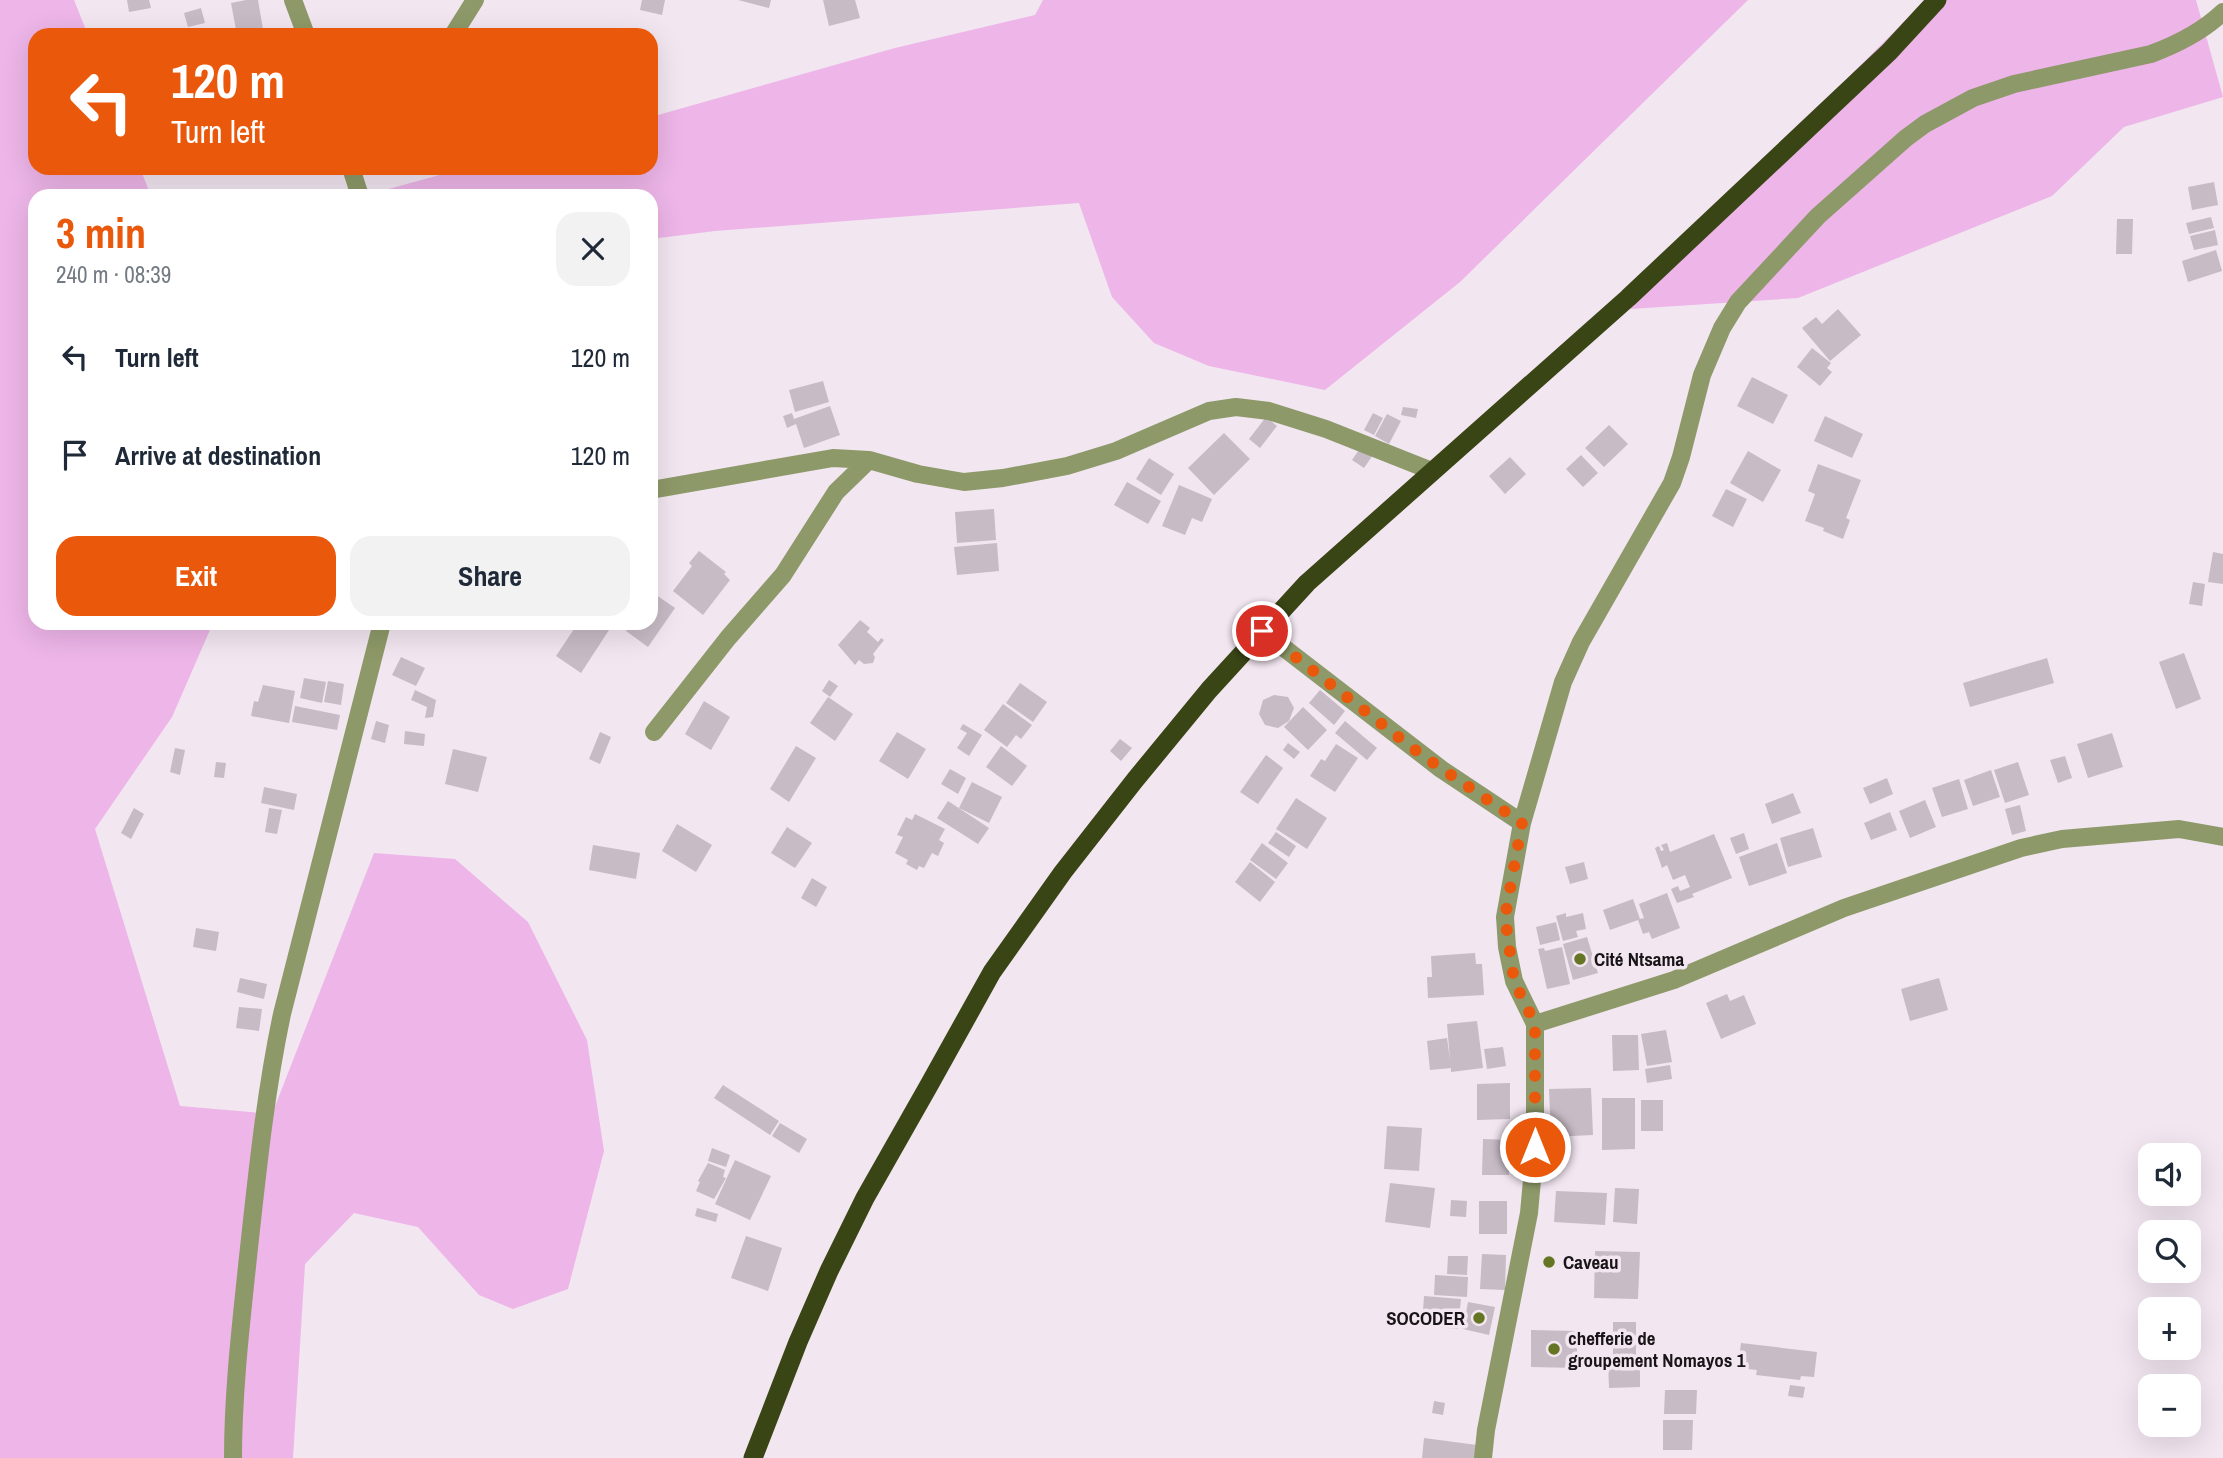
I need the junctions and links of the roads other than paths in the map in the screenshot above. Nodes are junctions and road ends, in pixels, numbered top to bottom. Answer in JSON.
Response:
{"nodes":[{"id":1,"x":293,"y":0,"type":"edge"},
{"id":2,"x":475,"y":0,"type":"edge"},
{"id":3,"x":1935,"y":1,"type":"edge"},
{"id":4,"x":2223,"y":12,"type":"edge"},
{"id":5,"x":303,"y":28,"type":"edge"},
{"id":6,"x":457,"y":28,"type":"edge"},
{"id":7,"x":869,"y":460,"type":"junction"},
{"id":8,"x":1432,"y":471,"type":"junction"},
{"id":9,"x":658,"y":489,"type":"edge"},
{"id":10,"x":380,"y":630,"type":"edge"},
{"id":11,"x":1262,"y":631,"type":"junction"},
{"id":12,"x":654,"y":732,"type":"dead end"},
{"id":13,"x":1522,"y":823,"type":"junction"},
{"id":14,"x":2223,"y":837,"type":"edge"},
{"id":15,"x":1535,"y":1024,"type":"junction"},
{"id":16,"x":233,"y":1458,"type":"edge"},
{"id":17,"x":753,"y":1458,"type":"edge"},
{"id":18,"x":1483,"y":1458,"type":"edge"}],
"edges":[{"from":1,"to":5,"type":"street"},
{"from":2,"to":6,"type":"street"},
{"from":3,"to":8,"type":"highway"},
{"from":4,"to":13,"type":"street"},
{"from":7,"to":8,"type":"street"},
{"from":7,"to":9,"type":"street"},
{"from":7,"to":12,"type":"street"},
{"from":8,"to":11,"type":"highway"},
{"from":10,"to":16,"type":"street"},
{"from":11,"to":13,"type":"street"},
{"from":11,"to":17,"type":"highway"},
{"from":13,"to":15,"type":"street"},
{"from":14,"to":15,"type":"street"},
{"from":15,"to":18,"type":"street"}]}
